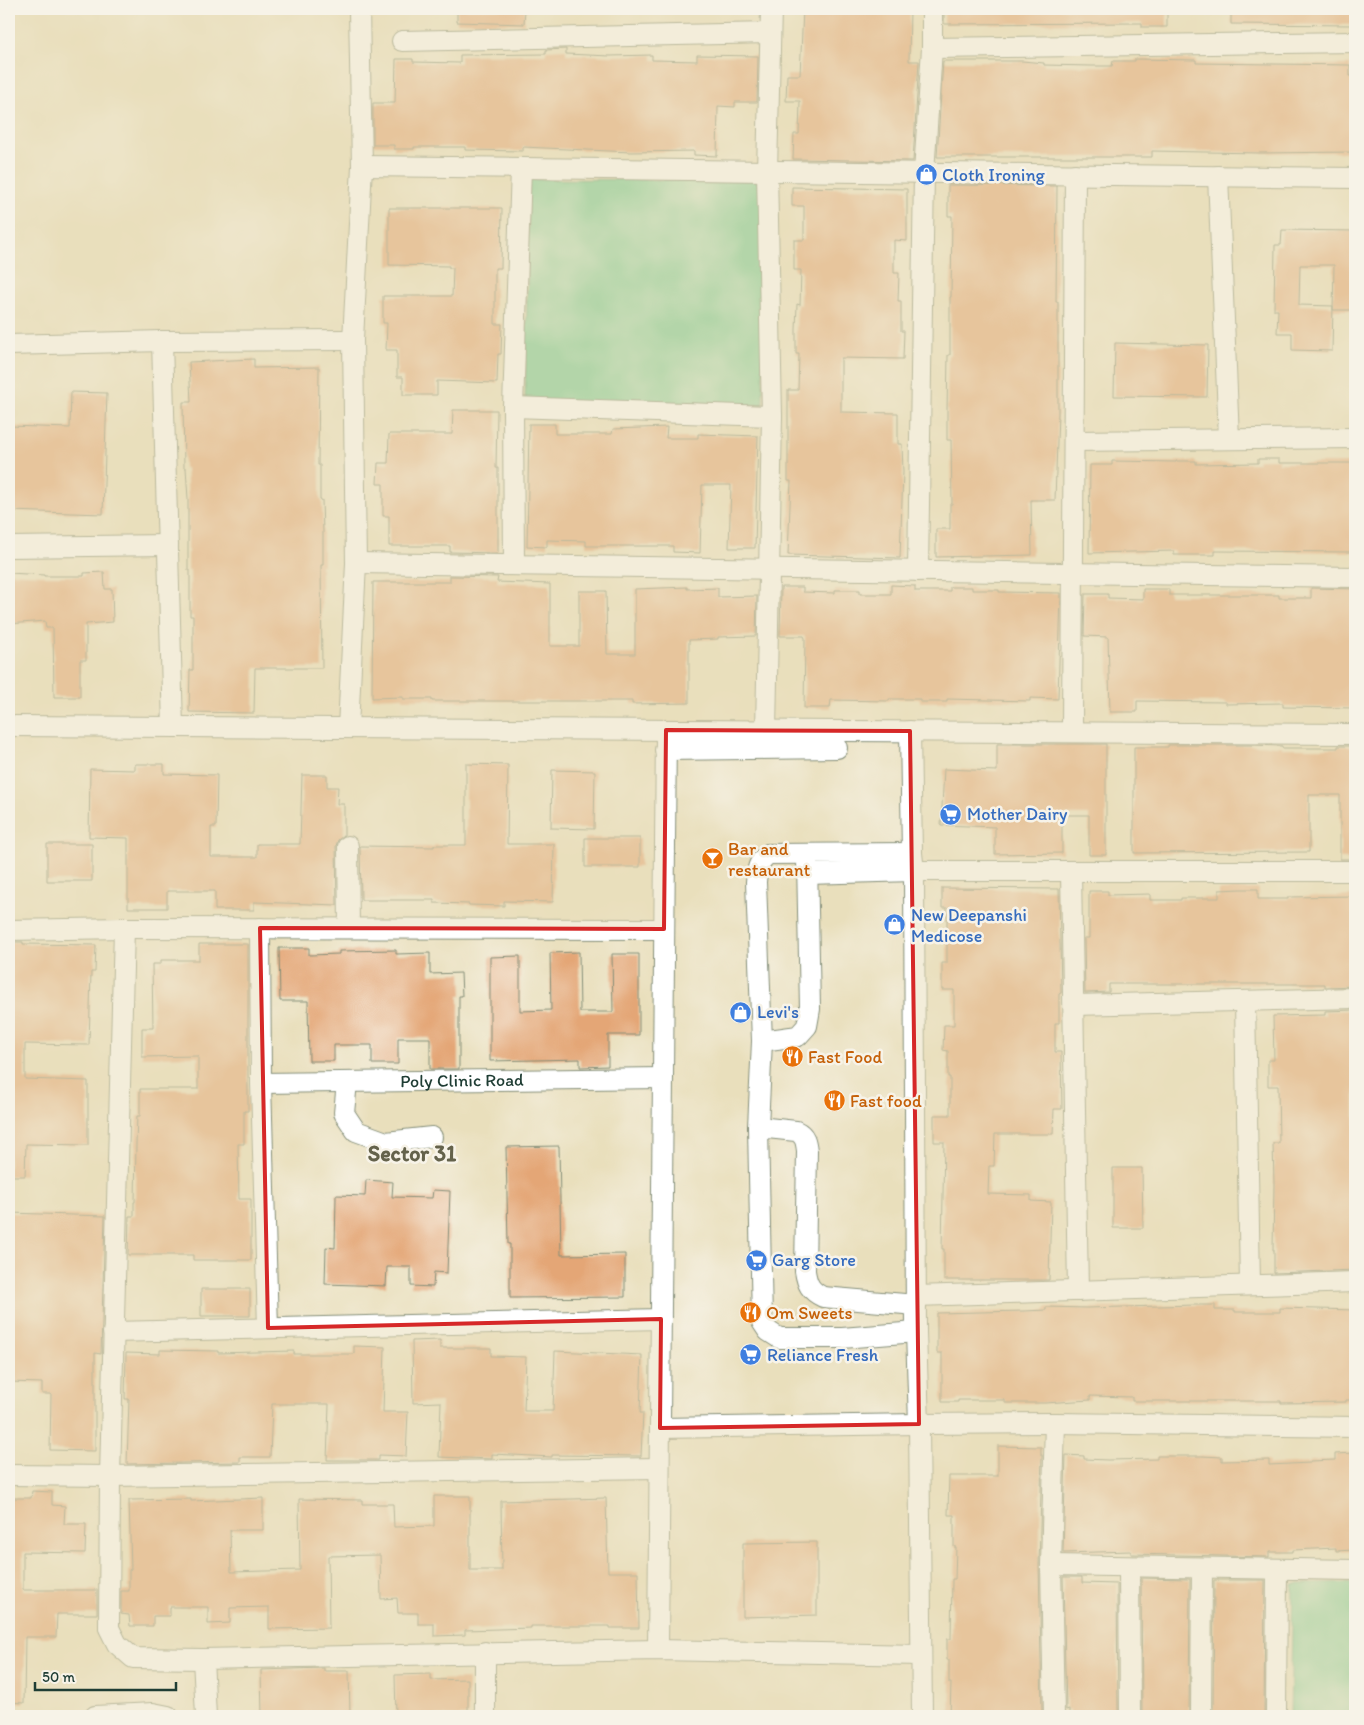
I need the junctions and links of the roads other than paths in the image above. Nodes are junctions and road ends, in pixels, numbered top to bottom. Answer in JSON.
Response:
{"nodes":[{"id":1,"x":359,"y":9,"type":"edge"},
{"id":2,"x":771,"y":9,"type":"edge"},
{"id":3,"x":932,"y":9,"type":"edge"},
{"id":4,"x":770,"y":33,"type":"junction"},
{"id":5,"x":402,"y":41,"type":"dead end"},
{"id":6,"x":1355,"y":42,"type":"edge"},
{"id":7,"x":932,"y":48,"type":"junction"},
{"id":8,"x":362,"y":166,"type":"junction"},
{"id":9,"x":521,"y":168,"type":"junction"},
{"id":10,"x":767,"y":171,"type":"junction"},
{"id":11,"x":924,"y":173,"type":"junction"},
{"id":12,"x":1075,"y":174,"type":"junction"},
{"id":13,"x":1218,"y":176,"type":"junction"},
{"id":14,"x":1355,"y":178,"type":"edge"},
{"id":15,"x":352,"y":340,"type":"junction"},
{"id":16,"x":162,"y":341,"type":"junction"},
{"id":17,"x":9,"y":345,"type":"edge"},
{"id":18,"x":514,"y":407,"type":"junction"},
{"id":19,"x":772,"y":416,"type":"junction"},
{"id":20,"x":1355,"y":438,"type":"edge"},
{"id":21,"x":1074,"y":440,"type":"junction"},
{"id":22,"x":1229,"y":440,"type":"junction"},
{"id":23,"x":168,"y":544,"type":"junction"},
{"id":24,"x":9,"y":547,"type":"edge"},
{"id":25,"x":356,"y":563,"type":"junction"},
{"id":26,"x":514,"y":565,"type":"junction"},
{"id":27,"x":769,"y":569,"type":"junction"},
{"id":28,"x":918,"y":571,"type":"junction"},
{"id":29,"x":1073,"y":573,"type":"junction"},
{"id":30,"x":1355,"y":577,"type":"edge"},
{"id":31,"x":9,"y":726,"type":"edge"},
{"id":32,"x":173,"y":727,"type":"junction"},
{"id":33,"x":348,"y":728,"type":"junction"},
{"id":34,"x":766,"y":731,"type":"junction"},
{"id":35,"x":910,"y":731,"type":"junction"},
{"id":36,"x":1072,"y":732,"type":"junction"},
{"id":37,"x":1355,"y":734,"type":"edge"},
{"id":38,"x":665,"y":740,"type":"junction"},
{"id":39,"x":837,"y":748,"type":"dead end"},
{"id":40,"x":348,"y":846,"type":"dead end"},
{"id":41,"x":913,"y":862,"type":"junction"},
{"id":42,"x":807,"y":864,"type":"junction"},
{"id":43,"x":1355,"y":871,"type":"edge"},
{"id":44,"x":1071,"y":872,"type":"junction"},
{"id":45,"x":124,"y":928,"type":"junction"},
{"id":46,"x":260,"y":928,"type":"junction"},
{"id":47,"x":349,"y":928,"type":"junction"},
{"id":48,"x":664,"y":929,"type":"junction"},
{"id":49,"x":9,"y":930,"type":"edge"},
{"id":50,"x":1355,"y":998,"type":"edge"},
{"id":51,"x":1245,"y":1000,"type":"junction"},
{"id":52,"x":1074,"y":1005,"type":"junction"},
{"id":53,"x":762,"y":1041,"type":"junction"},
{"id":54,"x":663,"y":1078,"type":"junction"},
{"id":55,"x":347,"y":1082,"type":"junction"},
{"id":56,"x":261,"y":1083,"type":"junction"},
{"id":57,"x":758,"y":1127,"type":"junction"},
{"id":58,"x":432,"y":1137,"type":"dead end"},
{"id":59,"x":1355,"y":1282,"type":"edge"},
{"id":60,"x":1250,"y":1285,"type":"junction"},
{"id":61,"x":1078,"y":1291,"type":"junction"},
{"id":62,"x":916,"y":1300,"type":"junction"},
{"id":63,"x":661,"y":1319,"type":"junction"},
{"id":64,"x":268,"y":1328,"type":"junction"},
{"id":65,"x":114,"y":1332,"type":"junction"},
{"id":66,"x":916,"y":1332,"type":"junction"},
{"id":67,"x":1055,"y":1423,"type":"junction"},
{"id":68,"x":919,"y":1424,"type":"junction"},
{"id":69,"x":1355,"y":1427,"type":"edge"},
{"id":70,"x":660,"y":1428,"type":"junction"},
{"id":71,"x":659,"y":1468,"type":"junction"},
{"id":72,"x":9,"y":1475,"type":"edge"},
{"id":73,"x":110,"y":1476,"type":"junction"},
{"id":74,"x":1051,"y":1565,"type":"junction"},
{"id":75,"x":1130,"y":1567,"type":"junction"},
{"id":76,"x":1202,"y":1568,"type":"junction"},
{"id":77,"x":1277,"y":1569,"type":"junction"},
{"id":78,"x":1355,"y":1570,"type":"edge"},
{"id":79,"x":658,"y":1650,"type":"junction"},
{"id":80,"x":485,"y":1652,"type":"junction"},
{"id":81,"x":921,"y":1655,"type":"junction"},
{"id":82,"x":203,"y":1659,"type":"junction"},
{"id":83,"x":95,"y":1716,"type":"edge"},
{"id":84,"x":168,"y":1716,"type":"edge"},
{"id":85,"x":206,"y":1716,"type":"edge"},
{"id":86,"x":485,"y":1716,"type":"edge"},
{"id":87,"x":922,"y":1716,"type":"edge"},
{"id":88,"x":1054,"y":1716,"type":"edge"},
{"id":89,"x":1130,"y":1716,"type":"edge"},
{"id":90,"x":1200,"y":1716,"type":"edge"},
{"id":91,"x":1276,"y":1716,"type":"edge"}],
"edges":[{"from":1,"to":8,"type":"street"},
{"from":2,"to":4,"type":"street"},
{"from":3,"to":7,"type":"street"},
{"from":4,"to":5,"type":"street"},
{"from":4,"to":10,"type":"street"},
{"from":6,"to":7,"type":"street"},
{"from":7,"to":11,"type":"street"},
{"from":8,"to":9,"type":"street"},
{"from":8,"to":15,"type":"street"},
{"from":9,"to":10,"type":"street"},
{"from":9,"to":18,"type":"street"},
{"from":10,"to":11,"type":"street"},
{"from":10,"to":19,"type":"street"},
{"from":11,"to":12,"type":"street"},
{"from":11,"to":28,"type":"street"},
{"from":12,"to":13,"type":"street"},
{"from":12,"to":21,"type":"street"},
{"from":13,"to":14,"type":"street"},
{"from":13,"to":22,"type":"street"},
{"from":15,"to":16,"type":"street"},
{"from":15,"to":25,"type":"street"},
{"from":16,"to":17,"type":"street"},
{"from":16,"to":23,"type":"street"},
{"from":18,"to":19,"type":"street"},
{"from":18,"to":26,"type":"street"},
{"from":19,"to":27,"type":"street"},
{"from":20,"to":22,"type":"street"},
{"from":21,"to":22,"type":"street"},
{"from":21,"to":29,"type":"street"},
{"from":23,"to":24,"type":"street"},
{"from":23,"to":32,"type":"street"},
{"from":25,"to":26,"type":"street"},
{"from":25,"to":33,"type":"street"},
{"from":26,"to":27,"type":"street"},
{"from":27,"to":28,"type":"street"},
{"from":27,"to":34,"type":"street"},
{"from":28,"to":29,"type":"street"},
{"from":29,"to":30,"type":"street"},
{"from":29,"to":36,"type":"street"},
{"from":31,"to":32,"type":"street"},
{"from":32,"to":33,"type":"street"},
{"from":33,"to":38,"type":"street"},
{"from":34,"to":35,"type":"street"},
{"from":34,"to":38,"type":"street"},
{"from":35,"to":36,"type":"street"},
{"from":35,"to":41,"type":"street"},
{"from":36,"to":37,"type":"street"},
{"from":38,"to":39,"type":"street"},
{"from":38,"to":48,"type":"street"},
{"from":40,"to":47,"type":"street"},
{"from":41,"to":42,"type":"street"},
{"from":41,"to":44,"type":"street"},
{"from":41,"to":62,"type":"street"},
{"from":42,"to":53,"type":"street"},
{"from":42,"to":53,"type":"street"},
{"from":43,"to":44,"type":"street"},
{"from":44,"to":52,"type":"street"},
{"from":45,"to":46,"type":"street"},
{"from":45,"to":49,"type":"street"},
{"from":45,"to":65,"type":"street"},
{"from":46,"to":47,"type":"street"},
{"from":46,"to":56,"type":"street"},
{"from":47,"to":48,"type":"street"},
{"from":48,"to":54,"type":"street"},
{"from":50,"to":51,"type":"street"},
{"from":51,"to":52,"type":"street"},
{"from":51,"to":60,"type":"street"},
{"from":52,"to":61,"type":"street"},
{"from":53,"to":57,"type":"street"},
{"from":54,"to":55,"type":"street","name":"Poly Clinic Road"},
{"from":54,"to":63,"type":"street"},
{"from":55,"to":56,"type":"street","name":"Poly Clinic Road"},
{"from":55,"to":58,"type":"street"},
{"from":56,"to":64,"type":"street"},
{"from":57,"to":62,"type":"street"},
{"from":57,"to":66,"type":"street"},
{"from":59,"to":60,"type":"street"},
{"from":60,"to":61,"type":"street"},
{"from":61,"to":62,"type":"street"},
{"from":62,"to":66,"type":"street"},
{"from":63,"to":64,"type":"street"},
{"from":63,"to":70,"type":"street"},
{"from":64,"to":65,"type":"street"},
{"from":65,"to":73,"type":"street"},
{"from":66,"to":68,"type":"street"},
{"from":67,"to":68,"type":"street"},
{"from":67,"to":69,"type":"street"},
{"from":67,"to":74,"type":"street"},
{"from":68,"to":70,"type":"street"},
{"from":68,"to":81,"type":"street"},
{"from":70,"to":71,"type":"street"},
{"from":71,"to":73,"type":"street"},
{"from":71,"to":79,"type":"street"},
{"from":72,"to":73,"type":"street"},
{"from":73,"to":82,"type":"street"},
{"from":74,"to":75,"type":"street"},
{"from":74,"to":88,"type":"street"},
{"from":75,"to":76,"type":"street"},
{"from":75,"to":89,"type":"street"},
{"from":76,"to":77,"type":"street"},
{"from":76,"to":90,"type":"street"},
{"from":77,"to":78,"type":"street"},
{"from":77,"to":91,"type":"street"},
{"from":79,"to":80,"type":"street"},
{"from":79,"to":81,"type":"street"},
{"from":80,"to":82,"type":"street"},
{"from":80,"to":86,"type":"street"},
{"from":81,"to":87,"type":"street"},
{"from":82,"to":85,"type":"street"},
{"from":83,"to":84,"type":"street"}]}
